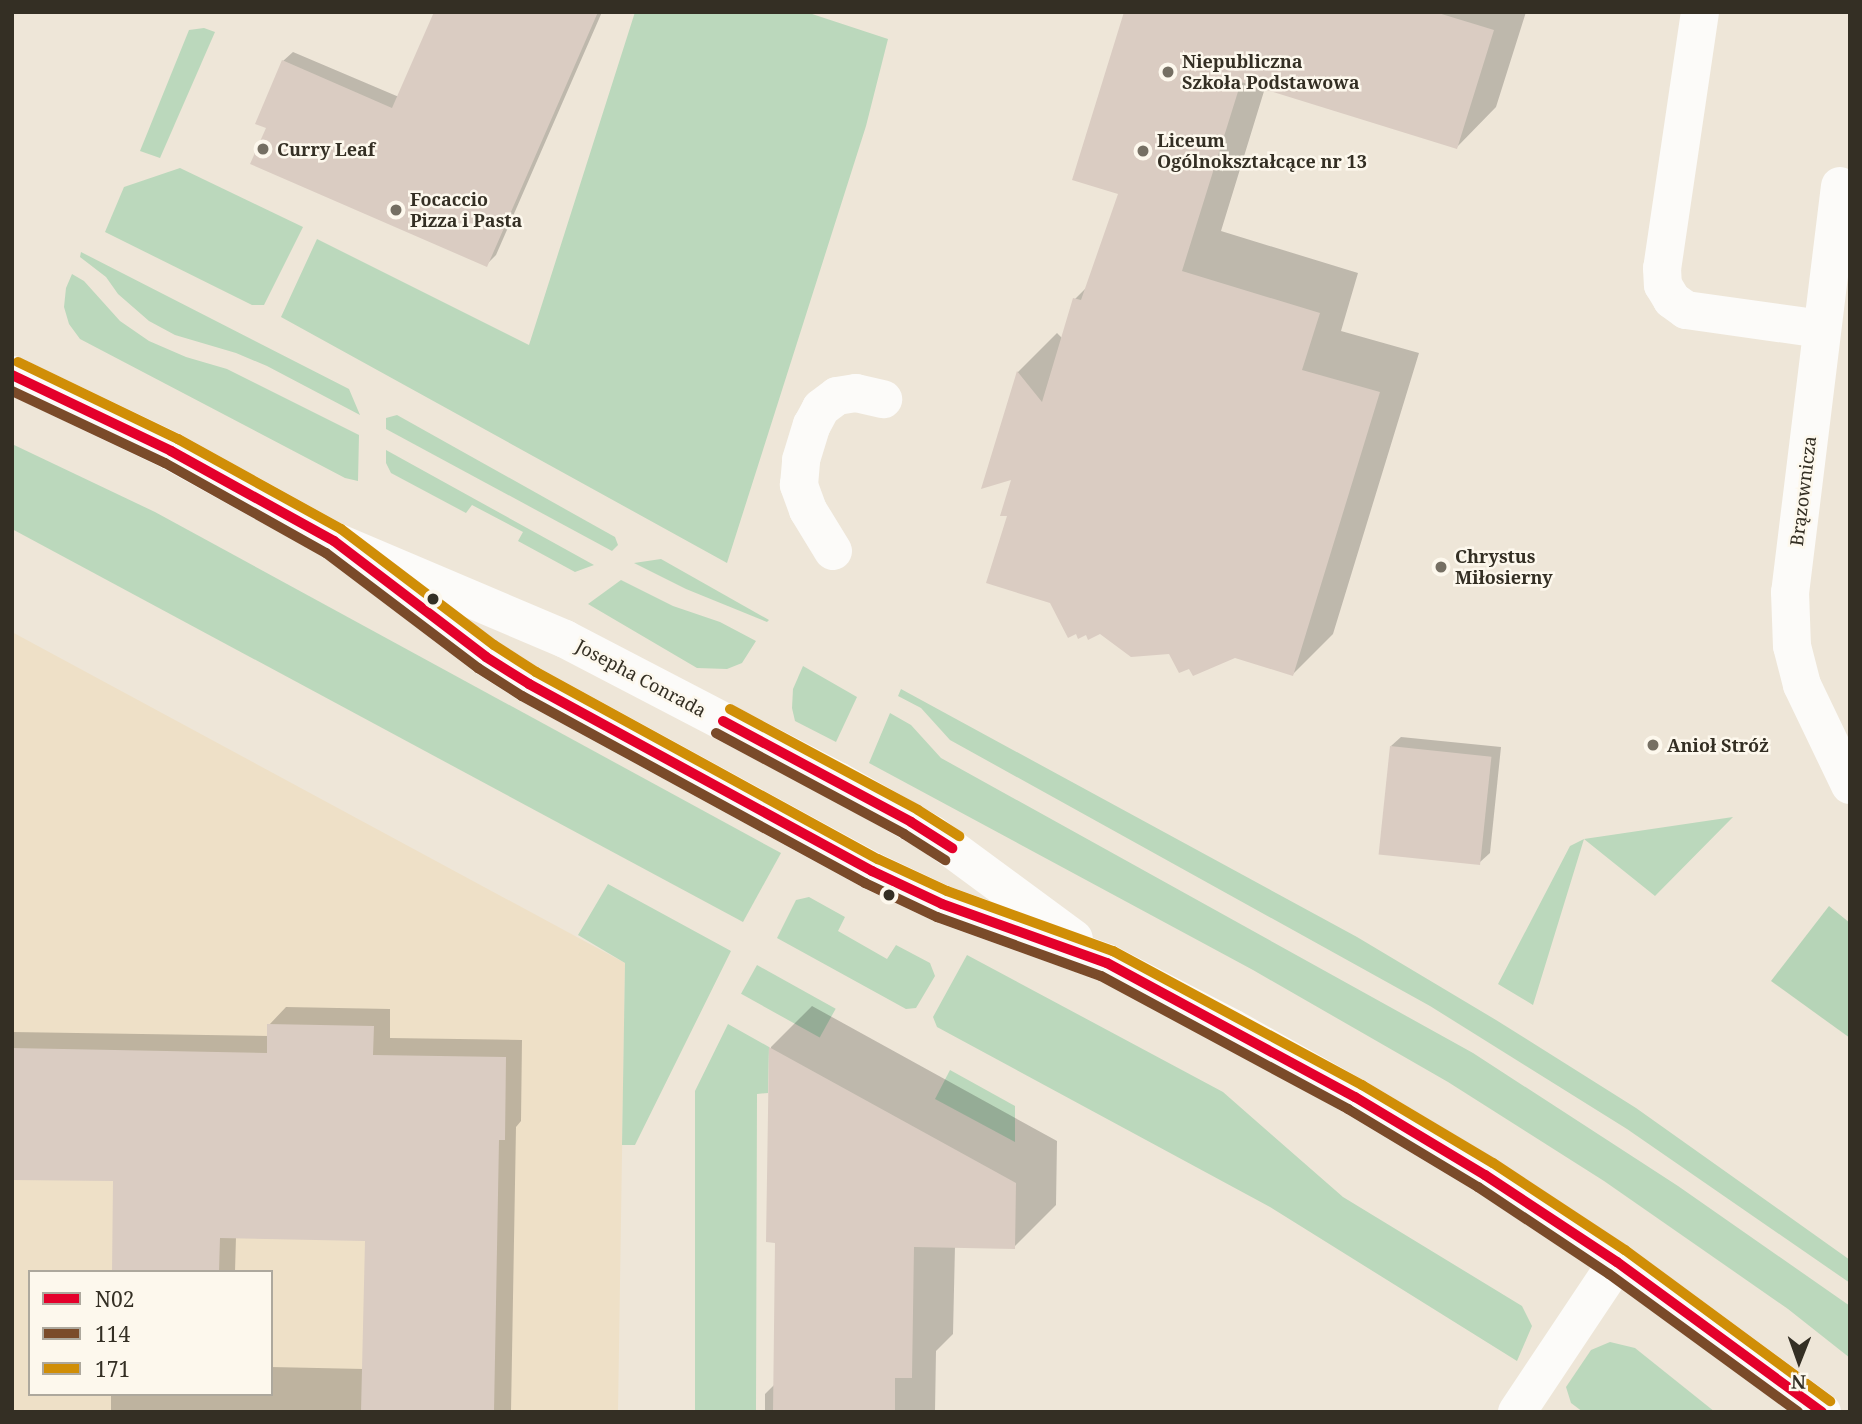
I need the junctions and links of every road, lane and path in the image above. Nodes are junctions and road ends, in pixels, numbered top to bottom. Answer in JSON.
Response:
{"nodes":[{"id":1,"x":1700,"y":12,"type":"edge"},
{"id":2,"x":1842,"y":201,"type":"edge"},
{"id":3,"x":1821,"y":329,"type":"junction"},
{"id":4,"x":12,"y":375,"type":"edge"},
{"id":5,"x":883,"y":399,"type":"dead end"},
{"id":6,"x":334,"y":541,"type":"junction"},
{"id":7,"x":834,"y":551,"type":"dead end"},
{"id":8,"x":1850,"y":785,"type":"edge"},
{"id":9,"x":1107,"y":963,"type":"junction"},
{"id":10,"x":1617,"y":1262,"type":"junction"},
{"id":11,"x":1807,"y":1407,"type":"edge"},
{"id":12,"x":1517,"y":1412,"type":"edge"}],
"edges":[{"from":1,"to":3,"type":"street"},
{"from":2,"to":3,"type":"street","name":"Brązownicza"},
{"from":3,"to":8,"type":"street","name":"Brązownicza"},
{"from":4,"to":6,"type":"street","name":"Josepha Conrada"},
{"from":5,"to":7,"type":"street"},
{"from":6,"to":9,"type":"street","name":"Josepha Conrada"},
{"from":6,"to":9,"type":"street","name":"Josepha Conrada"},
{"from":9,"to":10,"type":"street","name":"Josepha Conrada"},
{"from":10,"to":11,"type":"street","name":"Josepha Conrada"},
{"from":10,"to":12,"type":"street"}]}
